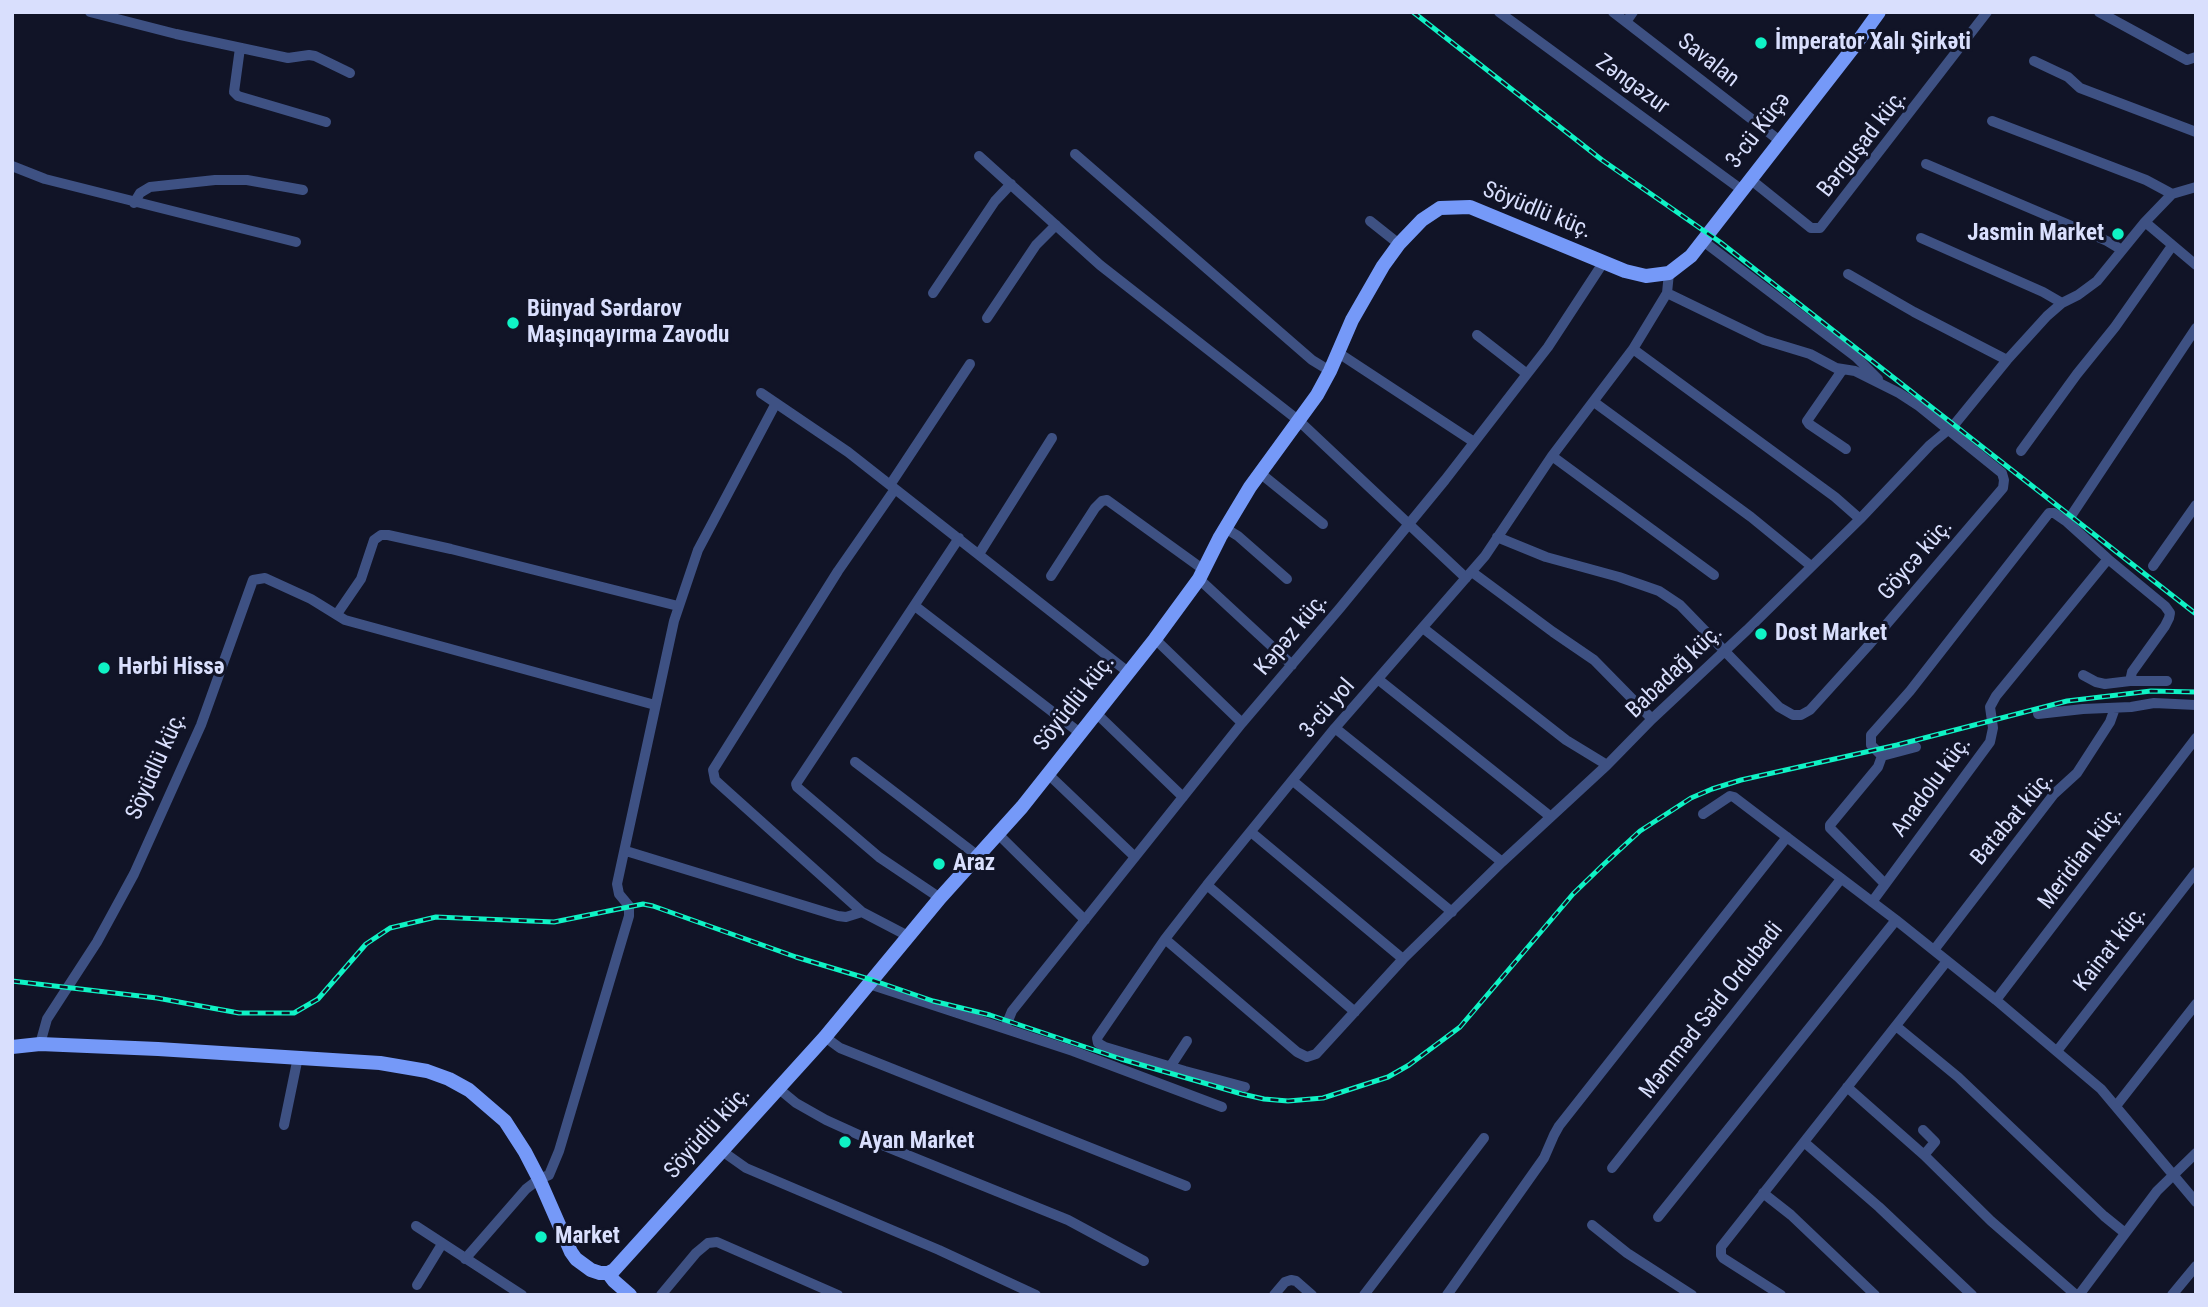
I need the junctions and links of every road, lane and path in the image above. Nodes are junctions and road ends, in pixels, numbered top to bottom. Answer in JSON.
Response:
{"nodes":[{"id":1,"x":90,"y":12,"type":"edge"},
{"id":2,"x":1499,"y":12,"type":"edge"},
{"id":3,"x":1613,"y":12,"type":"edge"},
{"id":4,"x":1633,"y":12,"type":"edge"},
{"id":5,"x":1879,"y":12,"type":"edge"},
{"id":6,"x":1987,"y":12,"type":"edge"},
{"id":7,"x":2099,"y":12,"type":"edge"},
{"id":8,"x":112,"y":15,"type":"edge"},
{"id":9,"x":1626,"y":22,"type":"junction"},
{"id":10,"x":240,"y":48,"type":"junction"},
{"id":11,"x":2196,"y":57,"type":"edge"},
{"id":12,"x":2034,"y":61,"type":"dead end"},
{"id":13,"x":350,"y":73,"type":"dead end"},
{"id":14,"x":1992,"y":121,"type":"dead end"},
{"id":15,"x":326,"y":122,"type":"dead end"},
{"id":16,"x":2196,"y":132,"type":"edge"},
{"id":17,"x":1780,"y":141,"type":"junction"},
{"id":18,"x":1075,"y":154,"type":"dead end"},
{"id":19,"x":979,"y":156,"type":"dead end"},
{"id":20,"x":1926,"y":164,"type":"dead end"},
{"id":21,"x":12,"y":166,"type":"edge"},
{"id":22,"x":1011,"y":184,"type":"junction"},
{"id":23,"x":1746,"y":184,"type":"junction"},
{"id":24,"x":2196,"y":187,"type":"edge"},
{"id":25,"x":303,"y":190,"type":"dead end"},
{"id":26,"x":2172,"y":194,"type":"junction"},
{"id":27,"x":134,"y":203,"type":"junction"},
{"id":28,"x":1370,"y":221,"type":"dead end"},
{"id":29,"x":2145,"y":222,"type":"junction"},
{"id":30,"x":1056,"y":225,"type":"junction"},
{"id":31,"x":1922,"y":238,"type":"dead end"},
{"id":32,"x":1703,"y":241,"type":"junction"},
{"id":33,"x":296,"y":242,"type":"dead end"},
{"id":34,"x":1399,"y":244,"type":"junction"},
{"id":35,"x":2172,"y":246,"type":"junction"},
{"id":36,"x":2122,"y":250,"type":"junction"},
{"id":37,"x":1603,"y":263,"type":"junction"},
{"id":38,"x":2196,"y":265,"type":"edge"},
{"id":39,"x":1669,"y":273,"type":"junction"},
{"id":40,"x":1848,"y":274,"type":"dead end"},
{"id":41,"x":933,"y":293,"type":"dead end"},
{"id":42,"x":1667,"y":293,"type":"junction"},
{"id":43,"x":2062,"y":303,"type":"junction"},
{"id":44,"x":987,"y":318,"type":"dead end"},
{"id":45,"x":2196,"y":328,"type":"edge"},
{"id":46,"x":1477,"y":335,"type":"dead end"},
{"id":47,"x":1633,"y":349,"type":"junction"},
{"id":48,"x":1337,"y":352,"type":"junction"},
{"id":49,"x":2007,"y":360,"type":"junction"},
{"id":50,"x":970,"y":364,"type":"dead end"},
{"id":51,"x":1843,"y":369,"type":"junction"},
{"id":52,"x":1330,"y":371,"type":"junction"},
{"id":53,"x":1527,"y":374,"type":"junction"},
{"id":54,"x":1884,"y":386,"type":"junction"},
{"id":55,"x":761,"y":393,"type":"dead end"},
{"id":56,"x":1594,"y":402,"type":"junction"},
{"id":57,"x":776,"y":404,"type":"junction"},
{"id":58,"x":1298,"y":420,"type":"junction"},
{"id":59,"x":1948,"y":429,"type":"junction"},
{"id":60,"x":1052,"y":438,"type":"dead end"},
{"id":61,"x":1474,"y":442,"type":"junction"},
{"id":62,"x":1846,"y":449,"type":"dead end"},
{"id":63,"x":2021,"y":451,"type":"dead end"},
{"id":64,"x":1552,"y":456,"type":"junction"},
{"id":65,"x":1260,"y":473,"type":"junction"},
{"id":66,"x":893,"y":487,"type":"junction"},
{"id":67,"x":2196,"y":505,"type":"edge"},
{"id":68,"x":1860,"y":519,"type":"junction"},
{"id":69,"x":2067,"y":522,"type":"junction"},
{"id":70,"x":1323,"y":524,"type":"dead end"},
{"id":71,"x":1408,"y":525,"type":"junction"},
{"id":72,"x":1225,"y":528,"type":"junction"},
{"id":73,"x":1497,"y":537,"type":"junction"},
{"id":74,"x":959,"y":538,"type":"junction"},
{"id":75,"x":979,"y":554,"type":"junction"},
{"id":76,"x":2108,"y":559,"type":"junction"},
{"id":77,"x":1811,"y":566,"type":"junction"},
{"id":78,"x":2153,"y":566,"type":"dead end"},
{"id":79,"x":1202,"y":575,"type":"junction"},
{"id":80,"x":1469,"y":575,"type":"junction"},
{"id":81,"x":1714,"y":575,"type":"dead end"},
{"id":82,"x":1051,"y":576,"type":"dead end"},
{"id":83,"x":1287,"y":579,"type":"dead end"},
{"id":84,"x":678,"y":606,"type":"junction"},
{"id":85,"x":915,"y":606,"type":"junction"},
{"id":86,"x":337,"y":614,"type":"junction"},
{"id":87,"x":1423,"y":628,"type":"junction"},
{"id":88,"x":1155,"y":639,"type":"junction"},
{"id":89,"x":1725,"y":651,"type":"junction"},
{"id":90,"x":1292,"y":665,"type":"junction"},
{"id":91,"x":1128,"y":672,"type":"junction"},
{"id":92,"x":2083,"y":675,"type":"dead end"},
{"id":93,"x":1379,"y":680,"type":"junction"},
{"id":94,"x":2130,"y":681,"type":"junction"},
{"id":95,"x":2167,"y":681,"type":"dead end"},
{"id":96,"x":654,"y":705,"type":"junction"},
{"id":97,"x":2196,"y":705,"type":"edge"},
{"id":98,"x":2115,"y":708,"type":"junction"},
{"id":99,"x":1096,"y":713,"type":"junction"},
{"id":100,"x":2038,"y":714,"type":"dead end"},
{"id":101,"x":1653,"y":719,"type":"junction"},
{"id":102,"x":1242,"y":723,"type":"junction"},
{"id":103,"x":1335,"y":728,"type":"junction"},
{"id":104,"x":1080,"y":733,"type":"junction"},
{"id":105,"x":2196,"y":738,"type":"edge"},
{"id":106,"x":1916,"y":747,"type":"dead end"},
{"id":107,"x":1882,"y":756,"type":"junction"},
{"id":108,"x":855,"y":762,"type":"dead end"},
{"id":109,"x":1607,"y":765,"type":"junction"},
{"id":110,"x":1048,"y":774,"type":"junction"},
{"id":111,"x":1293,"y":781,"type":"junction"},
{"id":112,"x":1183,"y":797,"type":"junction"},
{"id":113,"x":1703,"y":814,"type":"dead end"},
{"id":114,"x":1551,"y":817,"type":"junction"},
{"id":115,"x":1251,"y":832,"type":"junction"},
{"id":116,"x":998,"y":834,"type":"junction"},
{"id":117,"x":1787,"y":837,"type":"junction"},
{"id":118,"x":626,"y":851,"type":"junction"},
{"id":119,"x":978,"y":856,"type":"junction"},
{"id":120,"x":1135,"y":857,"type":"junction"},
{"id":121,"x":1502,"y":862,"type":"junction"},
{"id":122,"x":2196,"y":872,"type":"edge"},
{"id":123,"x":1841,"y":878,"type":"junction"},
{"id":124,"x":1885,"y":884,"type":"junction"},
{"id":125,"x":1207,"y":885,"type":"junction"},
{"id":126,"x":940,"y":898,"type":"junction"},
{"id":127,"x":1872,"y":902,"type":"junction"},
{"id":128,"x":862,"y":912,"type":"junction"},
{"id":129,"x":1452,"y":912,"type":"junction"},
{"id":130,"x":1086,"y":920,"type":"junction"},
{"id":131,"x":1896,"y":920,"type":"junction"},
{"id":132,"x":908,"y":936,"type":"junction"},
{"id":133,"x":1166,"y":939,"type":"junction"},
{"id":134,"x":1934,"y":950,"type":"junction"},
{"id":135,"x":1403,"y":959,"type":"junction"},
{"id":136,"x":1947,"y":961,"type":"junction"},
{"id":137,"x":869,"y":984,"type":"junction"},
{"id":138,"x":1996,"y":1000,"type":"junction"},
{"id":139,"x":2196,"y":1004,"type":"edge"},
{"id":140,"x":1355,"y":1012,"type":"junction"},
{"id":141,"x":1896,"y":1026,"type":"junction"},
{"id":142,"x":1005,"y":1028,"type":"junction"},
{"id":143,"x":825,"y":1037,"type":"junction"},
{"id":144,"x":1187,"y":1041,"type":"dead end"},
{"id":145,"x":40,"y":1044,"type":"junction"},
{"id":146,"x":12,"y":1047,"type":"edge"},
{"id":147,"x":2057,"y":1051,"type":"junction"},
{"id":148,"x":298,"y":1057,"type":"junction"},
{"id":149,"x":1170,"y":1067,"type":"junction"},
{"id":150,"x":1245,"y":1087,"type":"dead end"},
{"id":151,"x":1847,"y":1087,"type":"junction"},
{"id":152,"x":779,"y":1089,"type":"junction"},
{"id":153,"x":2116,"y":1106,"type":"junction"},
{"id":154,"x":1222,"y":1107,"type":"dead end"},
{"id":155,"x":284,"y":1125,"type":"dead end"},
{"id":156,"x":1923,"y":1130,"type":"dead end"},
{"id":157,"x":1483,"y":1138,"type":"dead end"},
{"id":158,"x":1804,"y":1142,"type":"junction"},
{"id":159,"x":722,"y":1152,"type":"junction"},
{"id":160,"x":2196,"y":1153,"type":"edge"},
{"id":161,"x":1924,"y":1155,"type":"junction"},
{"id":162,"x":1612,"y":1168,"type":"dead end"},
{"id":163,"x":2172,"y":1176,"type":"junction"},
{"id":164,"x":539,"y":1179,"type":"junction"},
{"id":165,"x":1186,"y":1186,"type":"dead end"},
{"id":166,"x":1763,"y":1194,"type":"junction"},
{"id":167,"x":2196,"y":1202,"type":"edge"},
{"id":168,"x":1658,"y":1217,"type":"dead end"},
{"id":169,"x":1592,"y":1225,"type":"dead end"},
{"id":170,"x":416,"y":1226,"type":"dead end"},
{"id":171,"x":2124,"y":1233,"type":"junction"},
{"id":172,"x":442,"y":1244,"type":"junction"},
{"id":173,"x":465,"y":1259,"type":"junction"},
{"id":174,"x":1144,"y":1261,"type":"dead end"},
{"id":175,"x":2196,"y":1266,"type":"edge"},
{"id":176,"x":608,"y":1273,"type":"junction"},
{"id":177,"x":417,"y":1285,"type":"dead end"},
{"id":178,"x":522,"y":1295,"type":"edge"},
{"id":179,"x":630,"y":1295,"type":"edge"},
{"id":180,"x":661,"y":1295,"type":"edge"},
{"id":181,"x":838,"y":1295,"type":"edge"},
{"id":182,"x":1036,"y":1295,"type":"edge"},
{"id":183,"x":1275,"y":1295,"type":"edge"},
{"id":184,"x":1312,"y":1295,"type":"edge"},
{"id":185,"x":1364,"y":1295,"type":"edge"},
{"id":186,"x":1447,"y":1295,"type":"edge"},
{"id":187,"x":1692,"y":1295,"type":"edge"},
{"id":188,"x":1781,"y":1295,"type":"edge"},
{"id":189,"x":1875,"y":1295,"type":"edge"},
{"id":190,"x":1972,"y":1295,"type":"edge"},
{"id":191,"x":2078,"y":1295,"type":"edge"},
{"id":192,"x":2172,"y":1295,"type":"edge"}],
"edges":[{"from":1,"to":8,"type":"street"},
{"from":2,"to":23,"type":"street","name":"Zəngəzur"},
{"from":3,"to":9,"type":"street","name":"Savalan"},
{"from":4,"to":9,"type":"street"},
{"from":5,"to":17,"type":"street","name":"3-cü Küçə"},
{"from":6,"to":23,"type":"street","name":"Bərguşad küç."},
{"from":7,"to":11,"type":"street"},
{"from":8,"to":10,"type":"street"},
{"from":9,"to":17,"type":"street","name":"Savalan"},
{"from":10,"to":13,"type":"street"},
{"from":10,"to":15,"type":"street"},
{"from":12,"to":16,"type":"street"},
{"from":14,"to":26,"type":"street"},
{"from":17,"to":23,"type":"street","name":"3-cü Küçə"},
{"from":18,"to":52,"type":"street"},
{"from":19,"to":22,"type":"street"},
{"from":20,"to":36,"type":"street"},
{"from":21,"to":27,"type":"street"},
{"from":22,"to":30,"type":"street"},
{"from":22,"to":41,"type":"street"},
{"from":23,"to":32,"type":"street","name":"3-cü Küçə"},
{"from":24,"to":26,"type":"street","name":"Babadağ küç."},
{"from":25,"to":27,"type":"street"},
{"from":26,"to":29,"type":"street","name":"Babadağ küç."},
{"from":27,"to":33,"type":"street"},
{"from":28,"to":34,"type":"street"},
{"from":29,"to":35,"type":"street"},
{"from":29,"to":36,"type":"street","name":"Babadağ küç."},
{"from":30,"to":44,"type":"street"},
{"from":30,"to":58,"type":"street"},
{"from":31,"to":43,"type":"street"},
{"from":32,"to":39,"type":"street","name":"3-cü Küçə"},
{"from":32,"to":54,"type":"street"},
{"from":34,"to":37,"type":"street","name":"Söyüdlü küç."},
{"from":34,"to":48,"type":"street","name":"Söyüdlü küç."},
{"from":35,"to":38,"type":"street"},
{"from":35,"to":63,"type":"street"},
{"from":36,"to":43,"type":"street","name":"Babadağ küç."},
{"from":37,"to":39,"type":"street","name":"Söyüdlü küç."},
{"from":37,"to":53,"type":"street","name":"Kəpəz küç."},
{"from":39,"to":42,"type":"street","name":"3-cü yol"},
{"from":40,"to":49,"type":"street"},
{"from":42,"to":47,"type":"street","name":"3-cü yol"},
{"from":42,"to":51,"type":"street"},
{"from":43,"to":49,"type":"street","name":"Babadağ küç."},
{"from":45,"to":69,"type":"street"},
{"from":46,"to":53,"type":"street"},
{"from":47,"to":56,"type":"street","name":"3-cü yol"},
{"from":47,"to":68,"type":"street"},
{"from":48,"to":52,"type":"street","name":"Söyüdlü küç."},
{"from":48,"to":61,"type":"street"},
{"from":49,"to":59,"type":"street","name":"Babadağ küç."},
{"from":50,"to":66,"type":"street"},
{"from":51,"to":54,"type":"street"},
{"from":51,"to":62,"type":"street"},
{"from":52,"to":58,"type":"street","name":"Söyüdlü küç."},
{"from":53,"to":61,"type":"street","name":"Kəpəz küç."},
{"from":54,"to":59,"type":"street"},
{"from":55,"to":57,"type":"street"},
{"from":56,"to":64,"type":"street","name":"3-cü yol"},
{"from":56,"to":77,"type":"street"},
{"from":57,"to":66,"type":"street"},
{"from":57,"to":84,"type":"street"},
{"from":58,"to":65,"type":"street","name":"Söyüdlü küç."},
{"from":58,"to":71,"type":"street"},
{"from":59,"to":68,"type":"street","name":"Babadağ küç."},
{"from":59,"to":89,"type":"street","name":"Göycə küç."},
{"from":60,"to":75,"type":"street"},
{"from":61,"to":71,"type":"street","name":"Kəpəz küç."},
{"from":64,"to":73,"type":"street","name":"3-cü yol"},
{"from":64,"to":81,"type":"street"},
{"from":65,"to":70,"type":"street"},
{"from":65,"to":72,"type":"street","name":"Söyüdlü küç."},
{"from":66,"to":74,"type":"street"},
{"from":66,"to":128,"type":"street"},
{"from":67,"to":78,"type":"street"},
{"from":68,"to":77,"type":"street","name":"Babadağ küç."},
{"from":69,"to":76,"type":"street"},
{"from":69,"to":107,"type":"street"},
{"from":71,"to":80,"type":"street"},
{"from":71,"to":90,"type":"street","name":"Kəpəz küç."},
{"from":72,"to":79,"type":"street","name":"Söyüdlü küç."},
{"from":72,"to":83,"type":"street"},
{"from":73,"to":80,"type":"street","name":"3-cü yol"},
{"from":73,"to":89,"type":"street","name":"Göycə küç."},
{"from":74,"to":75,"type":"street"},
{"from":74,"to":85,"type":"street"},
{"from":75,"to":91,"type":"street"},
{"from":76,"to":94,"type":"street"},
{"from":76,"to":124,"type":"street","name":"Anadolu küç."},
{"from":77,"to":89,"type":"street","name":"Babadağ küç."},
{"from":79,"to":82,"type":"street"},
{"from":79,"to":88,"type":"street","name":"Söyüdlü küç."},
{"from":79,"to":90,"type":"street"},
{"from":80,"to":87,"type":"street","name":"3-cü yol"},
{"from":80,"to":101,"type":"street"},
{"from":84,"to":86,"type":"street"},
{"from":84,"to":96,"type":"street"},
{"from":85,"to":104,"type":"street"},
{"from":85,"to":126,"type":"street"},
{"from":86,"to":96,"type":"street","name":"Söyüdlü küç."},
{"from":86,"to":145,"type":"street","name":"Söyüdlü küç."},
{"from":87,"to":93,"type":"street","name":"3-cü yol"},
{"from":87,"to":109,"type":"street"},
{"from":88,"to":91,"type":"street","name":"Söyüdlü küç."},
{"from":88,"to":102,"type":"street"},
{"from":89,"to":101,"type":"street","name":"Babadağ küç."},
{"from":90,"to":102,"type":"street","name":"Kəpəz küç."},
{"from":91,"to":99,"type":"street","name":"Söyüdlü küç."},
{"from":92,"to":94,"type":"street"},
{"from":93,"to":103,"type":"street","name":"3-cü yol"},
{"from":93,"to":114,"type":"street"},
{"from":94,"to":95,"type":"street"},
{"from":96,"to":118,"type":"street"},
{"from":97,"to":98,"type":"street"},
{"from":98,"to":100,"type":"street"},
{"from":98,"to":134,"type":"street","name":"Batabat küç."},
{"from":99,"to":104,"type":"street","name":"Söyüdlü küç."},
{"from":99,"to":112,"type":"street"},
{"from":101,"to":109,"type":"street","name":"Babadağ küç."},
{"from":102,"to":112,"type":"street","name":"Kəpəz küç."},
{"from":103,"to":111,"type":"street","name":"3-cü yol"},
{"from":103,"to":121,"type":"street"},
{"from":104,"to":110,"type":"street","name":"Söyüdlü küç."},
{"from":105,"to":138,"type":"street","name":"Meridian küç."},
{"from":106,"to":107,"type":"street"},
{"from":107,"to":124,"type":"street"},
{"from":108,"to":119,"type":"street"},
{"from":109,"to":114,"type":"street","name":"Babadağ küç."},
{"from":110,"to":116,"type":"street","name":"Söyüdlü küç."},
{"from":110,"to":120,"type":"street"},
{"from":111,"to":115,"type":"street","name":"3-cü yol"},
{"from":111,"to":129,"type":"street"},
{"from":112,"to":120,"type":"street","name":"Kəpəz küç."},
{"from":113,"to":117,"type":"street"},
{"from":114,"to":121,"type":"street","name":"Babadağ küç."},
{"from":115,"to":125,"type":"street","name":"3-cü yol"},
{"from":115,"to":135,"type":"street"},
{"from":116,"to":119,"type":"street","name":"Söyüdlü küç."},
{"from":116,"to":130,"type":"street"},
{"from":117,"to":123,"type":"street"},
{"from":117,"to":186,"type":"street"},
{"from":118,"to":128,"type":"street"},
{"from":118,"to":164,"type":"street"},
{"from":119,"to":126,"type":"street","name":"Söyüdlü küç."},
{"from":120,"to":130,"type":"street","name":"Kəpəz küç."},
{"from":121,"to":129,"type":"street","name":"Babadağ küç."},
{"from":122,"to":147,"type":"street","name":"Kainat küç."},
{"from":123,"to":127,"type":"street"},
{"from":123,"to":162,"type":"street","name":"Məmməd Səid Ordubadi"},
{"from":124,"to":127,"type":"street","name":"Anadolu küç."},
{"from":125,"to":133,"type":"street","name":"3-cü yol"},
{"from":125,"to":140,"type":"street"},
{"from":126,"to":132,"type":"street","name":"Söyüdlü küç."},
{"from":127,"to":131,"type":"street"},
{"from":128,"to":132,"type":"street"},
{"from":129,"to":135,"type":"street","name":"Babadağ küç."},
{"from":130,"to":142,"type":"street","name":"Kəpəz küç."},
{"from":131,"to":134,"type":"street"},
{"from":131,"to":168,"type":"street"},
{"from":132,"to":137,"type":"street","name":"Söyüdlü küç."},
{"from":133,"to":140,"type":"street","name":"Babadağ küç."},
{"from":133,"to":149,"type":"street","name":"3-cü yol"},
{"from":134,"to":136,"type":"street"},
{"from":135,"to":140,"type":"street","name":"Babadağ küç."},
{"from":136,"to":138,"type":"street"},
{"from":136,"to":141,"type":"street"},
{"from":137,"to":142,"type":"street"},
{"from":137,"to":143,"type":"street","name":"Söyüdlü küç."},
{"from":138,"to":147,"type":"street"},
{"from":139,"to":153,"type":"street"},
{"from":141,"to":151,"type":"street"},
{"from":141,"to":171,"type":"street"},
{"from":142,"to":154,"type":"street"},
{"from":143,"to":152,"type":"street","name":"Söyüdlü küç."},
{"from":143,"to":165,"type":"street"},
{"from":144,"to":149,"type":"street"},
{"from":145,"to":146,"type":"street"},
{"from":145,"to":148,"type":"street"},
{"from":147,"to":153,"type":"street"},
{"from":148,"to":155,"type":"street"},
{"from":148,"to":164,"type":"street"},
{"from":149,"to":150,"type":"street","name":"3-cü yol"},
{"from":151,"to":158,"type":"street"},
{"from":151,"to":161,"type":"street"},
{"from":152,"to":159,"type":"street","name":"Söyüdlü küç."},
{"from":152,"to":174,"type":"street"},
{"from":153,"to":163,"type":"street"},
{"from":156,"to":161,"type":"street"},
{"from":157,"to":185,"type":"street"},
{"from":158,"to":166,"type":"street"},
{"from":158,"to":190,"type":"street"},
{"from":159,"to":176,"type":"street","name":"Söyüdlü küç."},
{"from":159,"to":182,"type":"street"},
{"from":160,"to":163,"type":"street"},
{"from":161,"to":191,"type":"street"},
{"from":163,"to":167,"type":"street"},
{"from":163,"to":171,"type":"street"},
{"from":164,"to":173,"type":"street"},
{"from":164,"to":176,"type":"street"},
{"from":166,"to":188,"type":"street"},
{"from":166,"to":189,"type":"street"},
{"from":169,"to":187,"type":"street"},
{"from":170,"to":172,"type":"street"},
{"from":171,"to":191,"type":"street"},
{"from":172,"to":173,"type":"street"},
{"from":172,"to":177,"type":"street"},
{"from":173,"to":178,"type":"street"},
{"from":175,"to":192,"type":"street"},
{"from":176,"to":179,"type":"street"},
{"from":180,"to":181,"type":"street"},
{"from":183,"to":184,"type":"street"}]}
